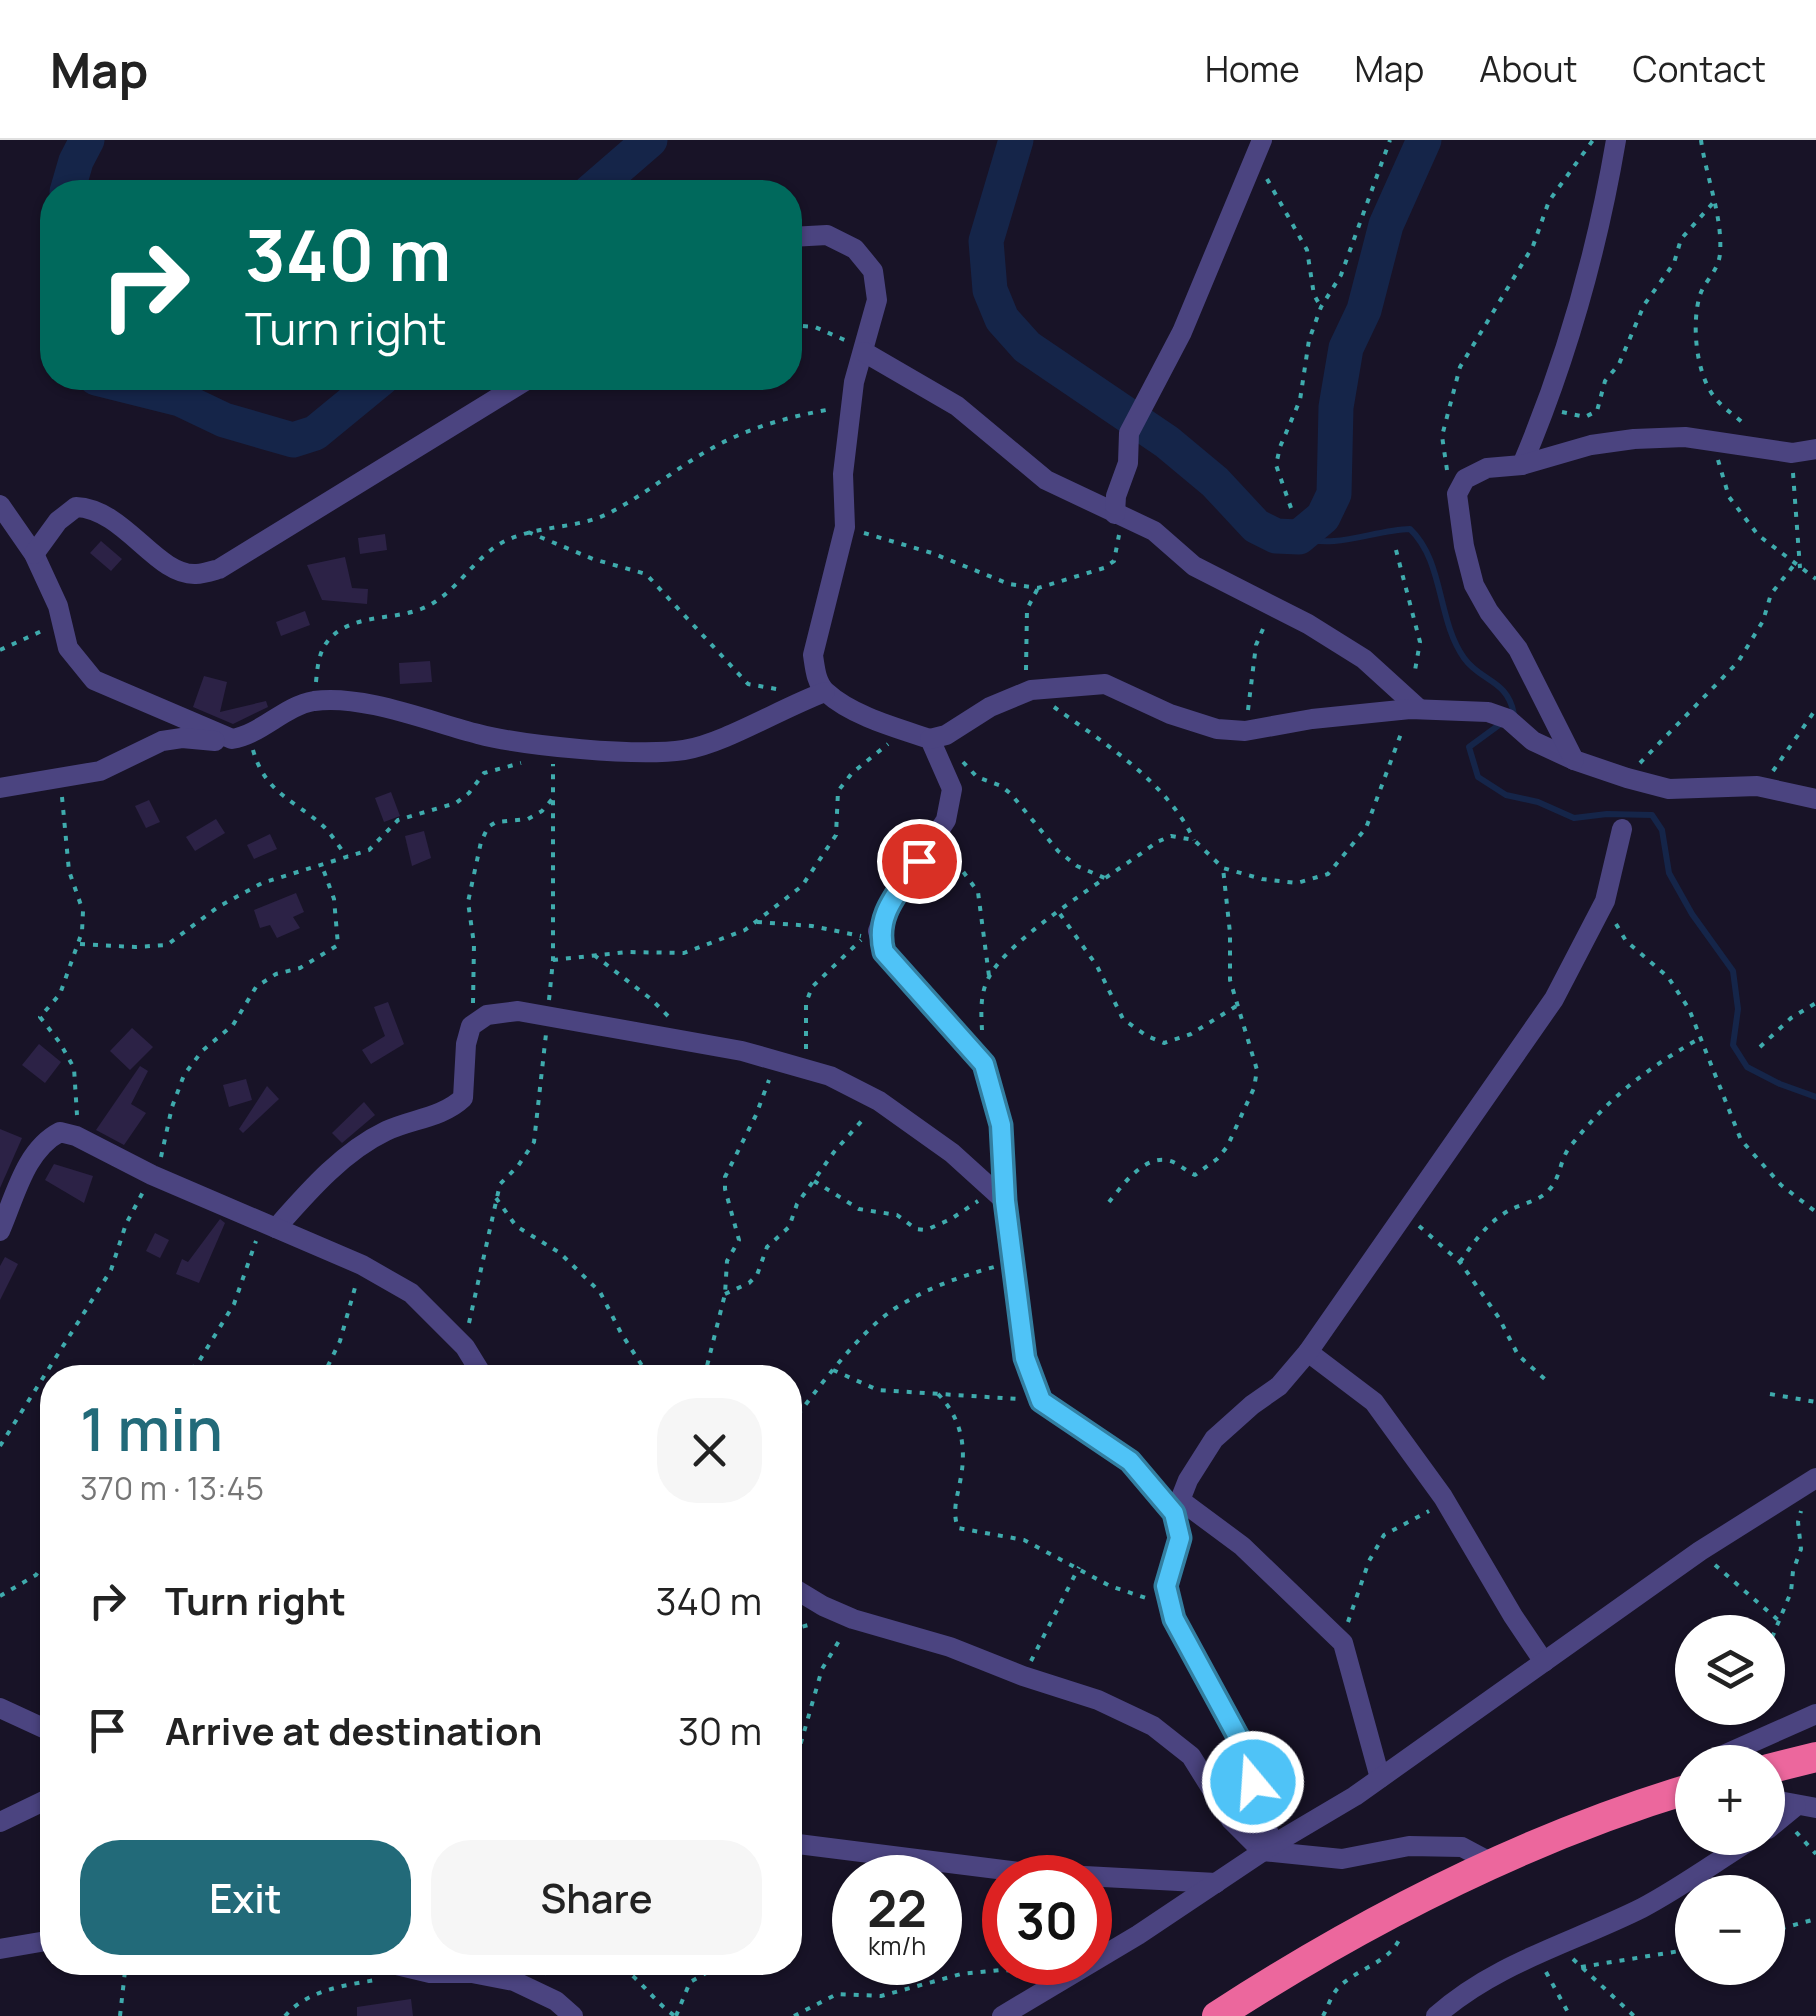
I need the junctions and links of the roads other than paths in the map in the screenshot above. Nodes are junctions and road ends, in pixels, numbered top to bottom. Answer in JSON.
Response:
{"nodes":[{"id":1,"x":1616,"y":140,"type":"edge"},
{"id":2,"x":1259,"y":149,"type":"edge"},
{"id":3,"x":802,"y":236,"type":"edge"},
{"id":4,"x":864,"y":352,"type":"junction"},
{"id":5,"x":510,"y":390,"type":"edge"},
{"id":6,"x":1816,"y":449,"type":"edge"},
{"id":7,"x":1522,"y":465,"type":"junction"},
{"id":8,"x":0,"y":505,"type":"edge"},
{"id":9,"x":1118,"y":515,"type":"junction"},
{"id":10,"x":34,"y":554,"type":"junction"},
{"id":11,"x":818,"y":694,"type":"junction"},
{"id":12,"x":1413,"y":706,"type":"junction"},
{"id":13,"x":938,"y":737,"type":"junction"},
{"id":14,"x":240,"y":738,"type":"junction"},
{"id":15,"x":1574,"y":760,"type":"junction"},
{"id":16,"x":0,"y":788,"type":"edge"},
{"id":17,"x":1816,"y":799,"type":"edge"},
{"id":18,"x":1622,"y":829,"type":"dead end"},
{"id":19,"x":997,"y":1194,"type":"junction"},
{"id":20,"x":270,"y":1226,"type":"junction"},
{"id":21,"x":0,"y":1231,"type":"edge"},
{"id":22,"x":1308,"y":1352,"type":"junction"},
{"id":23,"x":476,"y":1365,"type":"edge"},
{"id":24,"x":1816,"y":1478,"type":"edge"},
{"id":25,"x":1177,"y":1506,"type":"junction"},
{"id":26,"x":802,"y":1593,"type":"edge"},
{"id":27,"x":1544,"y":1662,"type":"junction"},
{"id":28,"x":0,"y":1708,"type":"edge"},
{"id":29,"x":1816,"y":1714,"type":"edge"},
{"id":30,"x":40,"y":1726,"type":"edge"},
{"id":31,"x":1746,"y":1745,"type":"edge"},
{"id":32,"x":1816,"y":1757,"type":"edge"},
{"id":33,"x":1785,"y":1765,"type":"edge"},
{"id":34,"x":1380,"y":1778,"type":"junction"},
{"id":35,"x":1675,"y":1779,"type":"edge"},
{"id":36,"x":1675,"y":1793,"type":"edge"},
{"id":37,"x":40,"y":1802,"type":"edge"},
{"id":38,"x":1633,"y":1806,"type":"junction"},
{"id":39,"x":0,"y":1822,"type":"edge"},
{"id":40,"x":802,"y":1844,"type":"edge"},
{"id":41,"x":1268,"y":1848,"type":"junction"},
{"id":42,"x":1727,"y":1855,"type":"edge"},
{"id":43,"x":1492,"y":1863,"type":"junction"},
{"id":44,"x":1216,"y":1883,"type":"junction"},
{"id":45,"x":40,"y":1942,"type":"edge"},
{"id":46,"x":0,"y":1949,"type":"edge"},
{"id":47,"x":482,"y":1975,"type":"edge"},
{"id":48,"x":573,"y":2016,"type":"edge"},
{"id":49,"x":1002,"y":2016,"type":"edge"},
{"id":50,"x":1217,"y":2016,"type":"edge"},
{"id":51,"x":1436,"y":2016,"type":"edge"}],
"edges":[{"from":1,"to":7,"type":"street"},
{"from":2,"to":9,"type":"street"},
{"from":3,"to":4,"type":"street"},
{"from":4,"to":9,"type":"street"},
{"from":4,"to":11,"type":"street"},
{"from":5,"to":10,"type":"street"},
{"from":6,"to":7,"type":"street"},
{"from":7,"to":15,"type":"street"},
{"from":8,"to":10,"type":"street"},
{"from":9,"to":12,"type":"street"},
{"from":10,"to":14,"type":"street"},
{"from":11,"to":13,"type":"street"},
{"from":11,"to":14,"type":"street"},
{"from":12,"to":13,"type":"street"},
{"from":12,"to":15,"type":"street"},
{"from":13,"to":19,"type":"street"},
{"from":14,"to":16,"type":"street"},
{"from":15,"to":17,"type":"street"},
{"from":18,"to":22,"type":"street"},
{"from":19,"to":20,"type":"street"},
{"from":19,"to":25,"type":"street"},
{"from":20,"to":21,"type":"street"},
{"from":20,"to":23,"type":"street"},
{"from":22,"to":25,"type":"street"},
{"from":22,"to":27,"type":"street"},
{"from":24,"to":27,"type":"street"},
{"from":25,"to":34,"type":"street"},
{"from":25,"to":41,"type":"street"},
{"from":26,"to":41,"type":"street"},
{"from":27,"to":34,"type":"street"},
{"from":28,"to":30,"type":"street"},
{"from":29,"to":31,"type":"street"},
{"from":32,"to":33,"type":"highway"},
{"from":34,"to":41,"type":"street"},
{"from":35,"to":38,"type":"street"},
{"from":36,"to":38,"type":"highway"},
{"from":37,"to":39,"type":"street"},
{"from":38,"to":43,"type":"highway"},
{"from":40,"to":44,"type":"street"},
{"from":41,"to":43,"type":"street"},
{"from":41,"to":44,"type":"street"},
{"from":42,"to":51,"type":"street"},
{"from":43,"to":50,"type":"highway"},
{"from":44,"to":49,"type":"street"},
{"from":45,"to":46,"type":"street"},
{"from":47,"to":48,"type":"street"}]}
